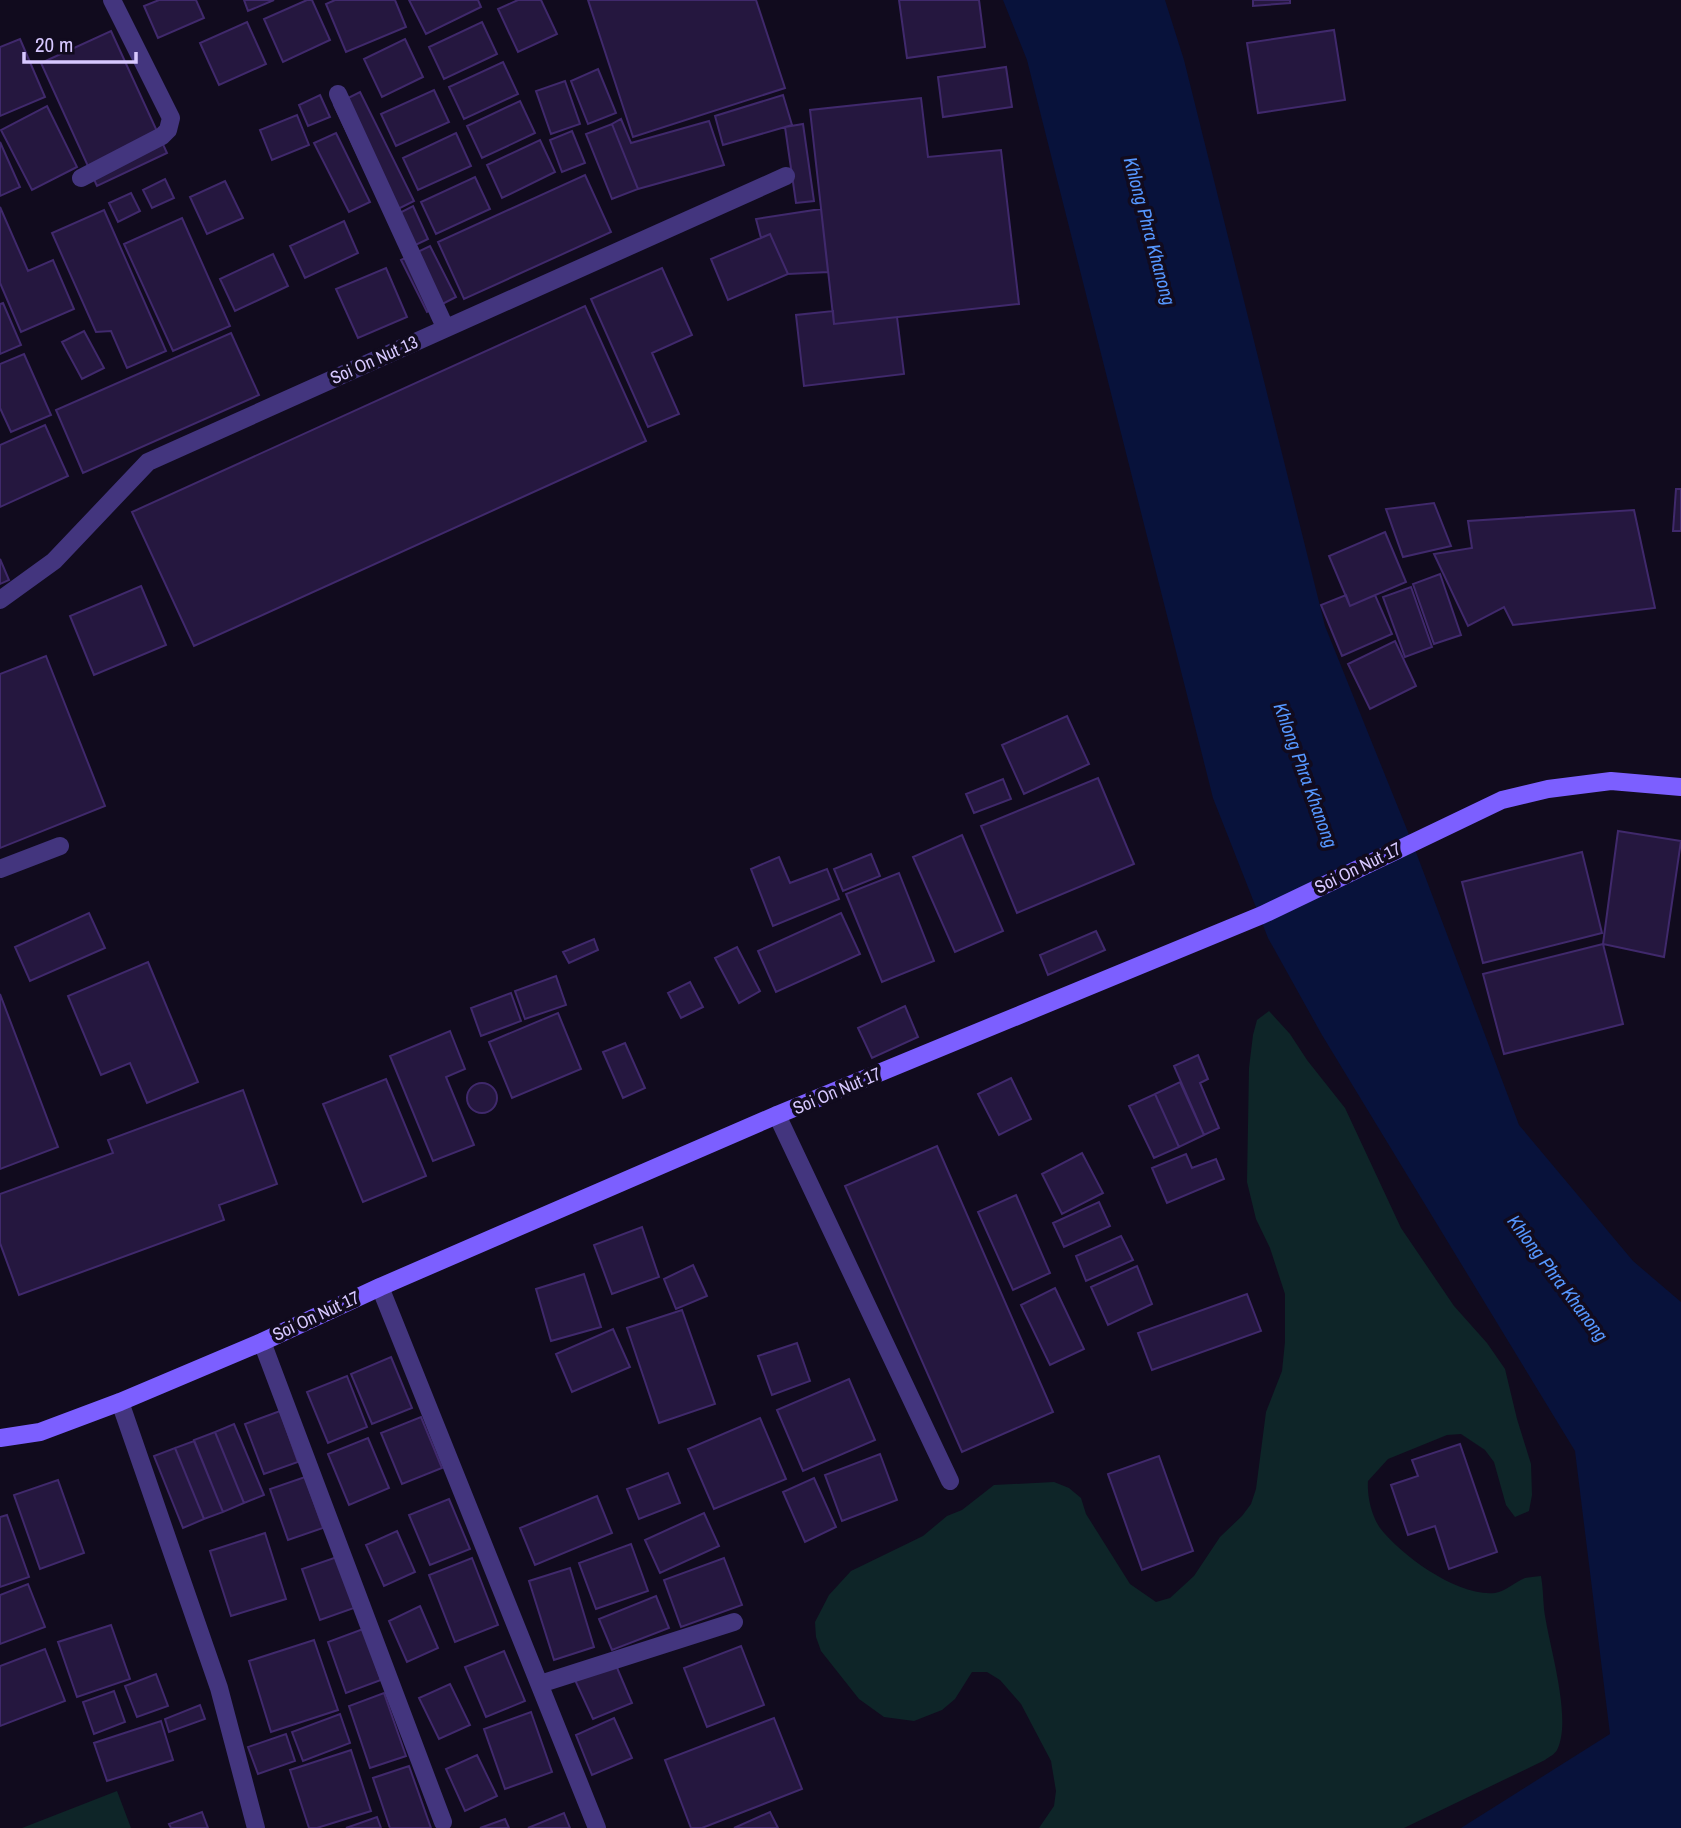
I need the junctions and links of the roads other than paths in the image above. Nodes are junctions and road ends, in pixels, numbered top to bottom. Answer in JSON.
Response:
{"nodes":[{"id":1,"x":112,"y":0,"type":"edge"},
{"id":2,"x":338,"y":94,"type":"dead end"},
{"id":3,"x":786,"y":176,"type":"dead end"},
{"id":4,"x":81,"y":178,"type":"dead end"},
{"id":5,"x":444,"y":327,"type":"junction"},
{"id":6,"x":0,"y":600,"type":"edge"},
{"id":7,"x":1681,"y":787,"type":"edge"},
{"id":8,"x":60,"y":846,"type":"dead end"},
{"id":9,"x":0,"y":869,"type":"edge"},
{"id":10,"x":777,"y":1115,"type":"junction"},
{"id":11,"x":380,"y":1287,"type":"junction"},
{"id":12,"x":262,"y":1342,"type":"junction"},
{"id":13,"x":120,"y":1402,"type":"junction"},
{"id":14,"x":0,"y":1438,"type":"edge"},
{"id":15,"x":950,"y":1481,"type":"dead end"},
{"id":16,"x":734,"y":1622,"type":"dead end"},
{"id":17,"x":540,"y":1684,"type":"junction"},
{"id":18,"x":443,"y":1822,"type":"dead end"},
{"id":19,"x":256,"y":1828,"type":"edge"},
{"id":20,"x":597,"y":1828,"type":"edge"}],
"edges":[{"from":1,"to":4,"type":"street"},
{"from":2,"to":5,"type":"street"},
{"from":3,"to":5,"type":"street","name":"Soi On Nut 13"},
{"from":5,"to":6,"type":"street","name":"Soi On Nut 13"},
{"from":7,"to":10,"type":"street","name":"Soi On Nut 17"},
{"from":8,"to":9,"type":"street"},
{"from":10,"to":11,"type":"street","name":"Soi On Nut 17"},
{"from":10,"to":15,"type":"street"},
{"from":11,"to":12,"type":"street","name":"Soi On Nut 17"},
{"from":11,"to":17,"type":"street"},
{"from":12,"to":13,"type":"street","name":"Soi On Nut 17"},
{"from":12,"to":18,"type":"street"},
{"from":13,"to":14,"type":"street","name":"Soi On Nut 17"},
{"from":13,"to":19,"type":"street"},
{"from":16,"to":17,"type":"street"},
{"from":17,"to":20,"type":"street"}]}
